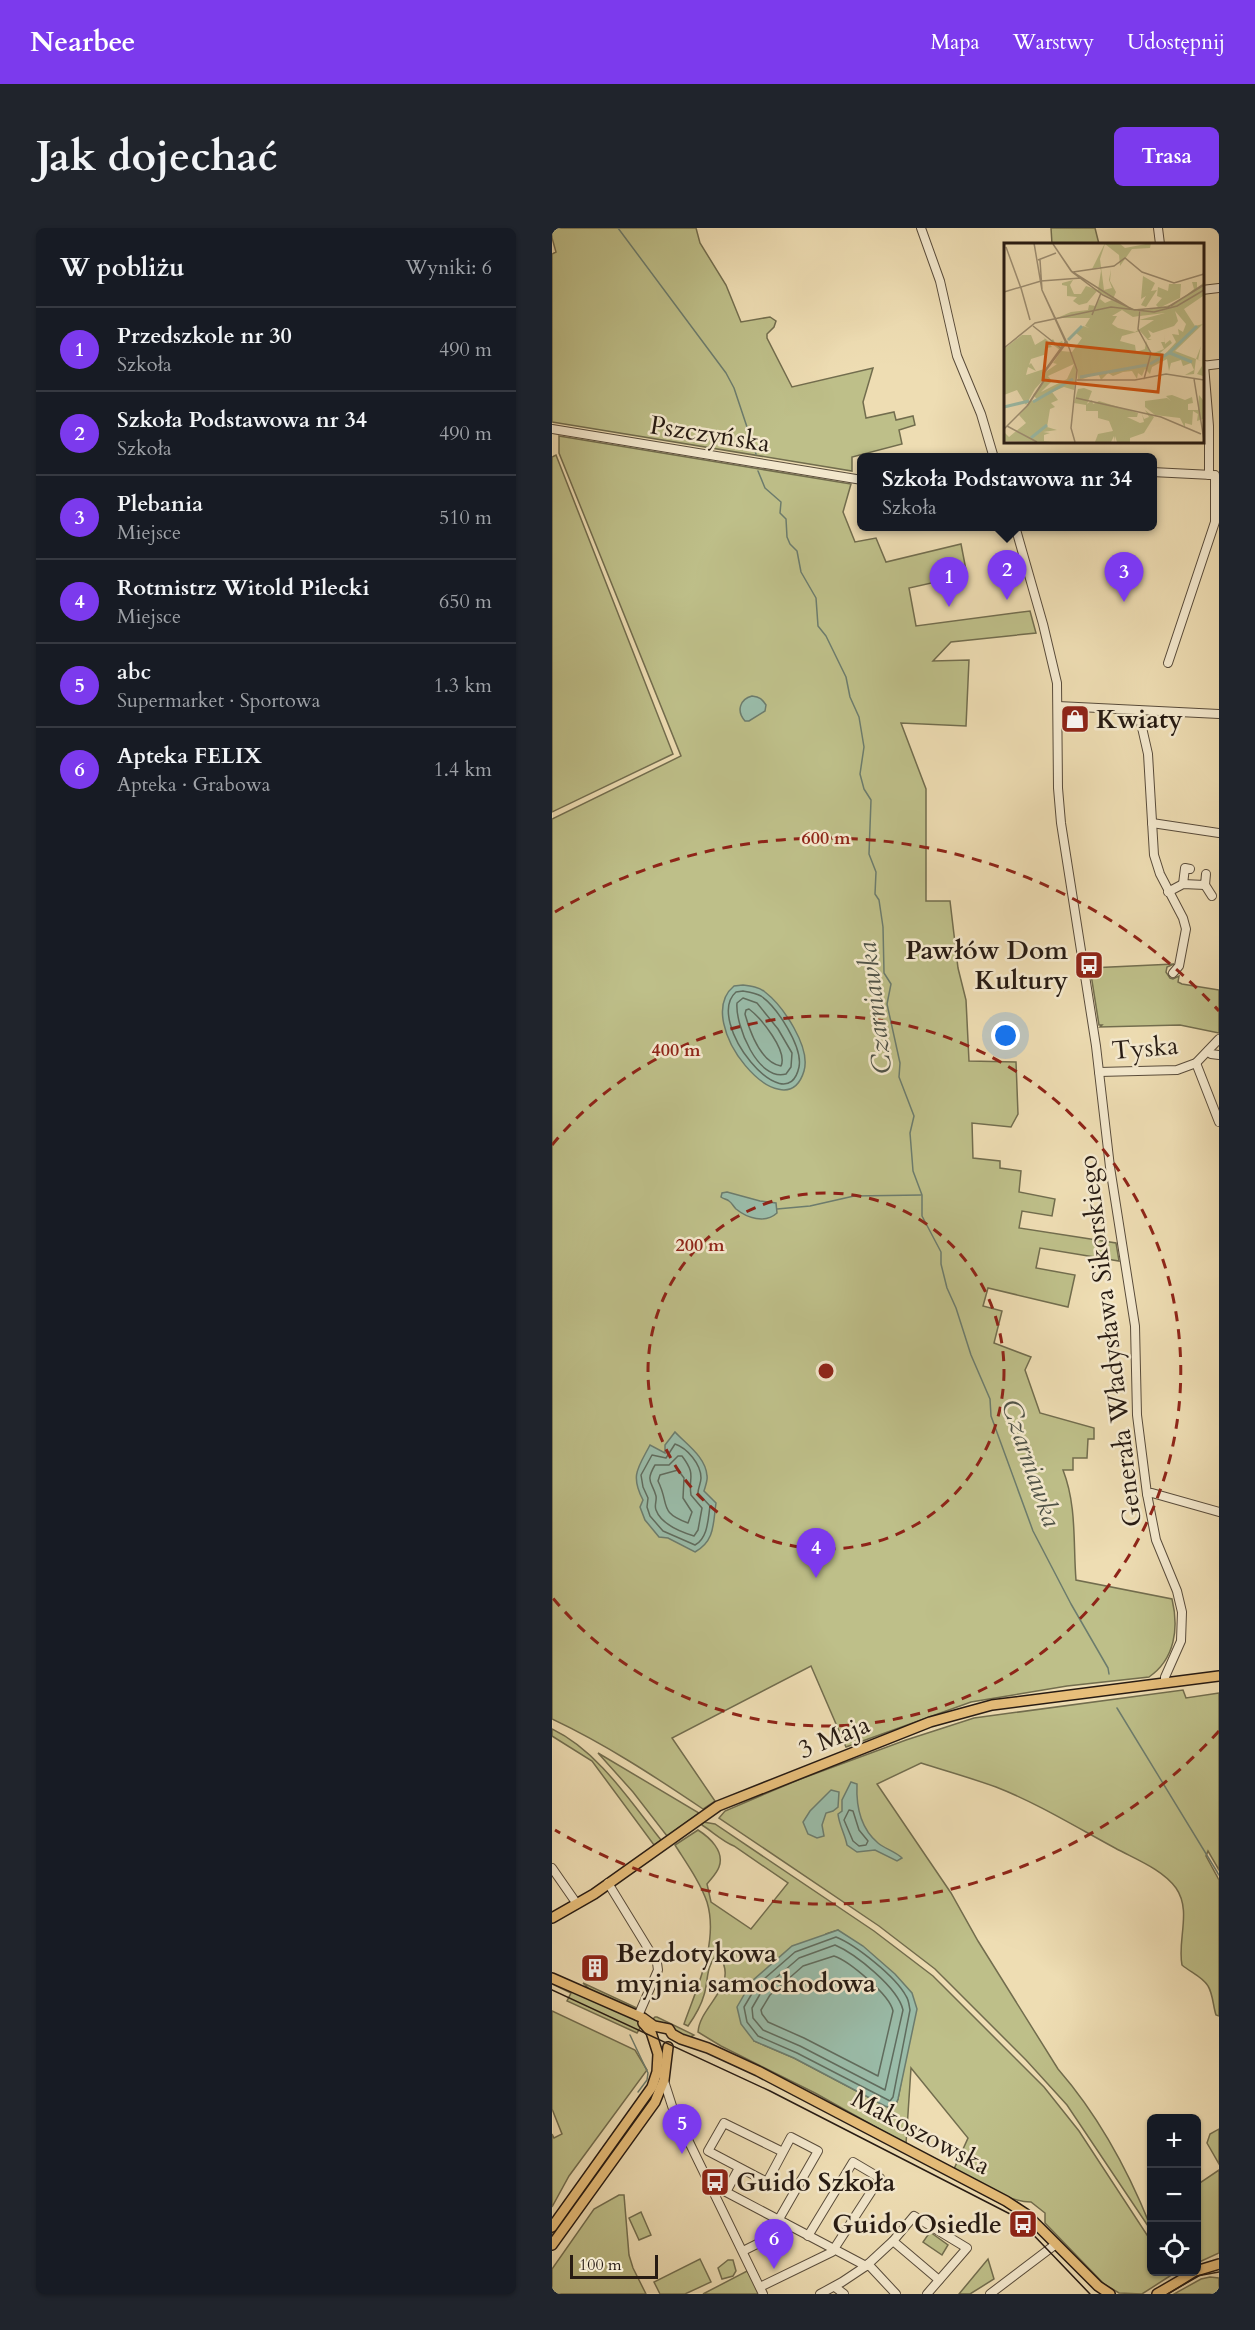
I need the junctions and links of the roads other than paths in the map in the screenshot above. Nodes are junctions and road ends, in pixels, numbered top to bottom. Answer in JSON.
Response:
{"nodes":[{"id":1,"x":921,"y":228,"type":"edge"},
{"id":2,"x":1158,"y":228,"type":"edge"},
{"id":3,"x":1160,"y":243,"type":"edge"},
{"id":4,"x":1219,"y":288,"type":"edge"},
{"id":5,"x":1204,"y":290,"type":"edge"},
{"id":6,"x":1219,"y":364,"type":"edge"},
{"id":7,"x":1204,"y":365,"type":"edge"},
{"id":8,"x":552,"y":429,"type":"edge"},
{"id":9,"x":993,"y":453,"type":"edge"},
{"id":10,"x":1157,"y":472,"type":"edge"},
{"id":11,"x":1214,"y":475,"type":"edge"},
{"id":12,"x":857,"y":479,"type":"edge"},
{"id":13,"x":1016,"y":531,"type":"edge"},
{"id":14,"x":1168,"y":663,"type":"dead end"},
{"id":15,"x":1058,"y":706,"type":"junction"},
{"id":16,"x":1138,"y":710,"type":"junction"},
{"id":17,"x":1219,"y":714,"type":"edge"},
{"id":18,"x":1152,"y":823,"type":"junction"},
{"id":19,"x":1219,"y":833,"type":"edge"},
{"id":20,"x":1190,"y":868,"type":"dead end"},
{"id":21,"x":1206,"y":874,"type":"dead end"},
{"id":22,"x":1183,"y":884,"type":"junction"},
{"id":23,"x":1205,"y":885,"type":"junction"},
{"id":24,"x":1168,"y":892,"type":"junction"},
{"id":25,"x":1212,"y":896,"type":"dead end"},
{"id":26,"x":1173,"y":973,"type":"dead end"},
{"id":27,"x":1219,"y":1039,"type":"edge"},
{"id":28,"x":1208,"y":1051,"type":"junction"},
{"id":29,"x":1219,"y":1055,"type":"edge"},
{"id":30,"x":1196,"y":1063,"type":"junction"},
{"id":31,"x":1099,"y":1072,"type":"junction"},
{"id":32,"x":1219,"y":1121,"type":"edge"},
{"id":33,"x":1147,"y":1494,"type":"junction"},
{"id":34,"x":1219,"y":1512,"type":"edge"},
{"id":35,"x":1219,"y":1676,"type":"edge"},
{"id":36,"x":1165,"y":1683,"type":"junction"},
{"id":37,"x":552,"y":1868,"type":"edge"},
{"id":38,"x":608,"y":1883,"type":"junction"},
{"id":39,"x":577,"y":1904,"type":"junction"},
{"id":40,"x":552,"y":1918,"type":"edge"},
{"id":41,"x":553,"y":1978,"type":"edge"},
{"id":42,"x":638,"y":2016,"type":"junction"},
{"id":43,"x":659,"y":2028,"type":"junction"},
{"id":44,"x":652,"y":2039,"type":"junction"},
{"id":45,"x":671,"y":2042,"type":"junction"},
{"id":46,"x":664,"y":2080,"type":"junction"},
{"id":47,"x":673,"y":2109,"type":"junction"},
{"id":48,"x":649,"y":2112,"type":"junction"},
{"id":49,"x":694,"y":2150,"type":"junction"},
{"id":50,"x":708,"y":2151,"type":"junction"},
{"id":51,"x":783,"y":2152,"type":"junction"},
{"id":52,"x":739,"y":2168,"type":"junction"},
{"id":53,"x":783,"y":2221,"type":"junction"},
{"id":54,"x":552,"y":2227,"type":"edge"},
{"id":55,"x":808,"y":2236,"type":"junction"},
{"id":56,"x":893,"y":2241,"type":"junction"},
{"id":57,"x":1056,"y":2244,"type":"junction"},
{"id":58,"x":552,"y":2245,"type":"edge"},
{"id":59,"x":835,"y":2249,"type":"junction"},
{"id":60,"x":742,"y":2251,"type":"junction"},
{"id":61,"x":1219,"y":2264,"type":"edge"},
{"id":62,"x":867,"y":2265,"type":"junction"},
{"id":63,"x":1201,"y":2269,"type":"edge"},
{"id":64,"x":1188,"y":2276,"type":"edge"},
{"id":65,"x":939,"y":2280,"type":"junction"},
{"id":66,"x":835,"y":2287,"type":"junction"},
{"id":67,"x":1003,"y":2290,"type":"edge"},
{"id":68,"x":761,"y":2291,"type":"edge"},
{"id":69,"x":820,"y":2294,"type":"edge"},
{"id":70,"x":844,"y":2294,"type":"edge"},
{"id":71,"x":896,"y":2294,"type":"edge"},
{"id":72,"x":927,"y":2294,"type":"edge"},
{"id":73,"x":990,"y":2294,"type":"edge"},
{"id":74,"x":1110,"y":2294,"type":"edge"},
{"id":75,"x":1157,"y":2294,"type":"edge"}],
"edges":[{"from":1,"to":9,"type":"street"},
{"from":2,"to":3,"type":"street"},
{"from":4,"to":5,"type":"street"},
{"from":6,"to":7,"type":"street"},
{"from":7,"to":11,"type":"street"},
{"from":8,"to":12,"type":"street","name":"Pszczyńska"},
{"from":10,"to":11,"type":"street"},
{"from":11,"to":14,"type":"street"},
{"from":13,"to":15,"type":"street","name":"Generała Władysława Sikorskiego"},
{"from":15,"to":16,"type":"street"},
{"from":15,"to":31,"type":"street","name":"Generała Władysława Sikorskiego"},
{"from":16,"to":17,"type":"street"},
{"from":16,"to":18,"type":"street"},
{"from":18,"to":19,"type":"street"},
{"from":18,"to":24,"type":"street"},
{"from":20,"to":22,"type":"street"},
{"from":21,"to":23,"type":"street"},
{"from":22,"to":23,"type":"street"},
{"from":22,"to":24,"type":"street"},
{"from":23,"to":25,"type":"street"},
{"from":24,"to":26,"type":"street"},
{"from":27,"to":28,"type":"street","name":"Tyska"},
{"from":28,"to":29,"type":"street"},
{"from":28,"to":30,"type":"street","name":"Tyska"},
{"from":30,"to":31,"type":"street","name":"Tyska"},
{"from":30,"to":32,"type":"street"},
{"from":31,"to":33,"type":"street","name":"Generała Władysława Sikorskiego"},
{"from":33,"to":34,"type":"street"},
{"from":33,"to":36,"type":"street","name":"Generała Władysława Sikorskiego"},
{"from":35,"to":36,"type":"main road","name":"3 Maja"},
{"from":36,"to":38,"type":"main road","name":"3 Maja"},
{"from":37,"to":39,"type":"street"},
{"from":38,"to":39,"type":"main road","name":"3 Maja"},
{"from":38,"to":42,"type":"street"},
{"from":39,"to":40,"type":"main road","name":"3 Maja"},
{"from":41,"to":42,"type":"main road","name":"Makoszowska"},
{"from":42,"to":43,"type":"main road","name":"Makoszowska"},
{"from":42,"to":44,"type":"main road","name":"Makoszowska"},
{"from":43,"to":44,"type":"main road"},
{"from":43,"to":45,"type":"main road","name":"Makoszowska"},
{"from":44,"to":45,"type":"main road","name":"Makoszowska"},
{"from":44,"to":54,"type":"main road"},
{"from":45,"to":46,"type":"main road"},
{"from":45,"to":57,"type":"main road","name":"Makoszowska"},
{"from":46,"to":47,"type":"street"},
{"from":46,"to":48,"type":"main road"},
{"from":47,"to":48,"type":"street"},
{"from":47,"to":49,"type":"street"},
{"from":48,"to":58,"type":"main road"},
{"from":49,"to":50,"type":"street"},
{"from":49,"to":60,"type":"street"},
{"from":50,"to":51,"type":"street"},
{"from":50,"to":52,"type":"street"},
{"from":51,"to":52,"type":"street"},
{"from":51,"to":53,"type":"street"},
{"from":52,"to":53,"type":"street"},
{"from":53,"to":55,"type":"street"},
{"from":53,"to":60,"type":"street"},
{"from":55,"to":59,"type":"street"},
{"from":55,"to":59,"type":"street"},
{"from":56,"to":62,"type":"street"},
{"from":56,"to":65,"type":"street"},
{"from":56,"to":65,"type":"street"},
{"from":57,"to":67,"type":"street"},
{"from":57,"to":74,"type":"main road","name":"Makoszowska"},
{"from":59,"to":62,"type":"street"},
{"from":59,"to":68,"type":"street"},
{"from":60,"to":68,"type":"street"},
{"from":61,"to":63,"type":"main road"},
{"from":62,"to":66,"type":"street"},
{"from":62,"to":71,"type":"street"},
{"from":64,"to":75,"type":"main road"},
{"from":65,"to":72,"type":"street"},
{"from":66,"to":69,"type":"street"},
{"from":66,"to":70,"type":"street"},
{"from":67,"to":73,"type":"street"}]}
